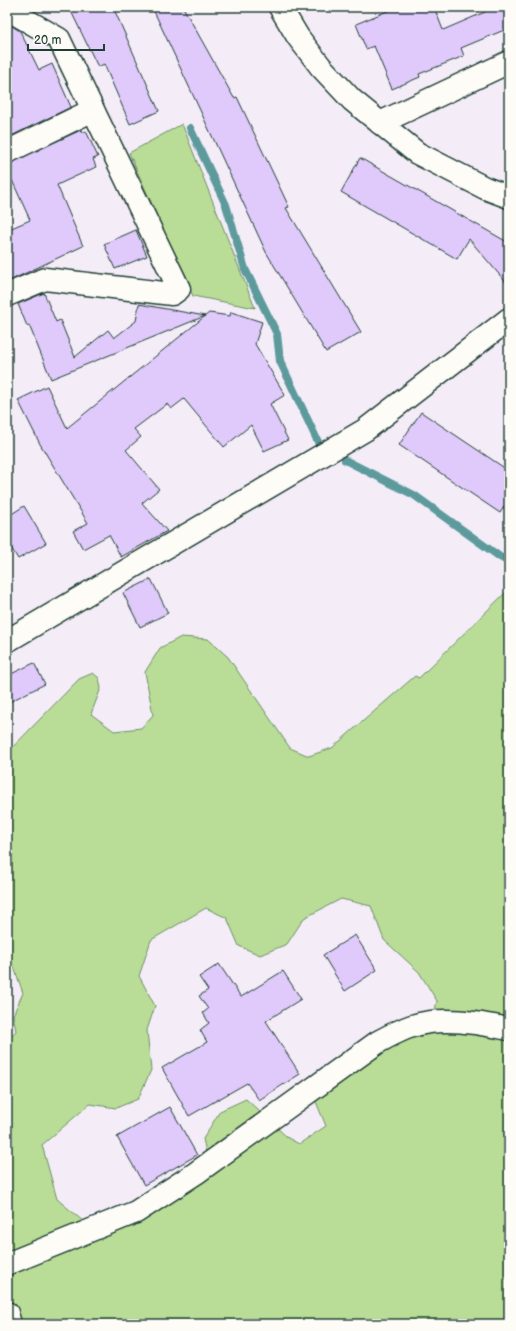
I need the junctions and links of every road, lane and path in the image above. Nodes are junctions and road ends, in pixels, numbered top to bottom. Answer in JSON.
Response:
{"nodes":[{"id":1,"x":280,"y":7,"type":"edge"},
{"id":2,"x":7,"y":10,"type":"edge"},
{"id":3,"x":509,"y":62,"type":"edge"},
{"id":4,"x":93,"y":110,"type":"junction"},
{"id":5,"x":380,"y":123,"type":"junction"},
{"id":6,"x":7,"y":152,"type":"edge"},
{"id":7,"x":509,"y":197,"type":"edge"},
{"id":8,"x":7,"y":295,"type":"edge"},
{"id":9,"x":509,"y":319,"type":"edge"},
{"id":10,"x":7,"y":641,"type":"edge"},
{"id":11,"x":509,"y":1029,"type":"edge"},
{"id":12,"x":7,"y":1264,"type":"edge"},
{"id":13,"x":7,"y":1313,"type":"edge"},
{"id":14,"x":10,"y":1324,"type":"edge"}],
"edges":[{"from":1,"to":5,"type":"street"},
{"from":2,"to":4,"type":"street"},
{"from":3,"to":5,"type":"street"},
{"from":4,"to":6,"type":"street"},
{"from":4,"to":8,"type":"street"},
{"from":5,"to":7,"type":"street"},
{"from":9,"to":10,"type":"street"},
{"from":11,"to":12,"type":"street"},
{"from":13,"to":14,"type":"street"}]}
